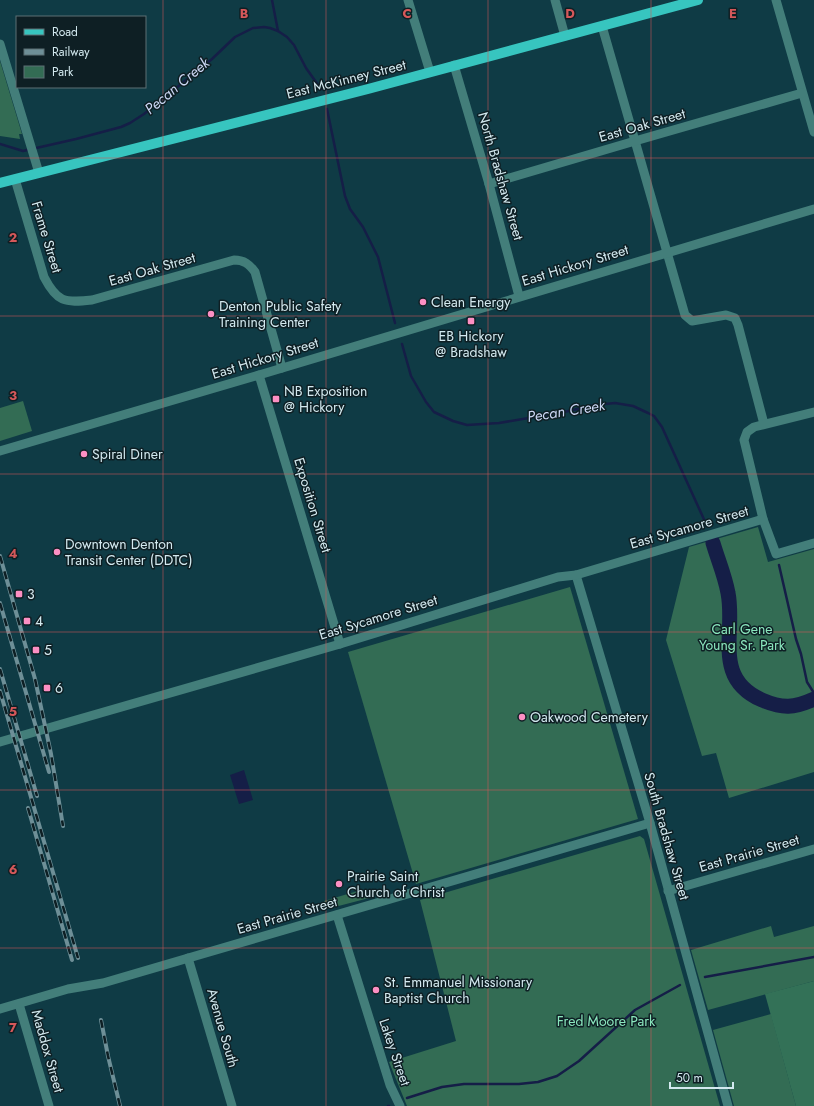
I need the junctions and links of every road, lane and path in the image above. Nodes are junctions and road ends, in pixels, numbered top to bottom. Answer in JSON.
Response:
{"nodes":[{"id":1,"x":408,"y":0,"type":"edge"},
{"id":2,"x":555,"y":0,"type":"edge"},
{"id":3,"x":698,"y":0,"type":"edge"},
{"id":4,"x":776,"y":0,"type":"edge"},
{"id":5,"x":602,"y":26,"type":"junction"},
{"id":6,"x":565,"y":36,"type":"junction"},
{"id":7,"x":0,"y":44,"type":"edge"},
{"id":8,"x":454,"y":65,"type":"junction"},
{"id":9,"x":430,"y":72,"type":"junction"},
{"id":10,"x":802,"y":93,"type":"junction"},
{"id":11,"x":814,"y":132,"type":"edge"},
{"id":12,"x":635,"y":141,"type":"junction"},
{"id":13,"x":39,"y":173,"type":"junction"},
{"id":14,"x":15,"y":179,"type":"junction"},
{"id":15,"x":0,"y":183,"type":"edge"},
{"id":16,"x":489,"y":184,"type":"junction"},
{"id":17,"x":814,"y":209,"type":"edge"},
{"id":18,"x":667,"y":252,"type":"junction"},
{"id":19,"x":520,"y":296,"type":"junction"},
{"id":20,"x":59,"y":299,"type":"joint"},
{"id":21,"x":282,"y":368,"type":"junction"},
{"id":22,"x":259,"y":375,"type":"junction"},
{"id":23,"x":814,"y":412,"type":"edge"},
{"id":24,"x":764,"y":424,"type":"junction"},
{"id":25,"x":0,"y":451,"type":"edge"},
{"id":26,"x":763,"y":519,"type":"junction"},
{"id":27,"x":814,"y":543,"type":"edge"},
{"id":28,"x":576,"y":575,"type":"junction"},
{"id":29,"x":340,"y":644,"type":"junction"},
{"id":30,"x":0,"y":742,"type":"edge"},
{"id":31,"x":650,"y":823,"type":"junction"},
{"id":32,"x":814,"y":849,"type":"edge"},
{"id":33,"x":668,"y":891,"type":"junction"},
{"id":34,"x":337,"y":914,"type":"junction"},
{"id":35,"x":188,"y":958,"type":"junction"},
{"id":36,"x":19,"y":1004,"type":"junction"},
{"id":37,"x":0,"y":1009,"type":"edge"},
{"id":38,"x":49,"y":1106,"type":"edge"},
{"id":39,"x":232,"y":1106,"type":"edge"},
{"id":40,"x":400,"y":1106,"type":"edge"},
{"id":41,"x":728,"y":1106,"type":"edge"}],
"edges":[{"from":1,"to":9,"type":"street"},
{"from":2,"to":6,"type":"street"},
{"from":3,"to":5,"type":"main road","name":"East McKinney Street"},
{"from":4,"to":10,"type":"street"},
{"from":5,"to":6,"type":"main road","name":"East McKinney Street"},
{"from":5,"to":12,"type":"street"},
{"from":6,"to":8,"type":"main road","name":"East McKinney Street"},
{"from":7,"to":13,"type":"street"},
{"from":8,"to":9,"type":"main road","name":"East McKinney Street"},
{"from":8,"to":16,"type":"street","name":"North Bradshaw Street"},
{"from":9,"to":13,"type":"main road","name":"East McKinney Street"},
{"from":10,"to":11,"type":"street"},
{"from":10,"to":12,"type":"street","name":"East Oak Street"},
{"from":12,"to":16,"type":"street","name":"East Oak Street"},
{"from":12,"to":18,"type":"street"},
{"from":13,"to":14,"type":"main road","name":"East McKinney Street"},
{"from":14,"to":15,"type":"main road","name":"East McKinney Street"},
{"from":14,"to":20,"type":"street","name":"Frame Street"},
{"from":16,"to":19,"type":"street","name":"North Bradshaw Street"},
{"from":17,"to":18,"type":"street","name":"East Hickory Street"},
{"from":18,"to":19,"type":"street","name":"East Hickory Street"},
{"from":18,"to":24,"type":"street"},
{"from":19,"to":21,"type":"street","name":"East Hickory Street"},
{"from":20,"to":21,"type":"street","name":"East Oak Street"},
{"from":21,"to":22,"type":"street","name":"East Hickory Street"},
{"from":22,"to":25,"type":"street","name":"East Hickory Street"},
{"from":22,"to":29,"type":"street","name":"Exposition Street"},
{"from":23,"to":24,"type":"street"},
{"from":24,"to":26,"type":"street"},
{"from":26,"to":27,"type":"street"},
{"from":26,"to":28,"type":"street","name":"East Sycamore Street"},
{"from":28,"to":29,"type":"street","name":"East Sycamore Street"},
{"from":28,"to":31,"type":"street","name":"South Bradshaw Street"},
{"from":29,"to":30,"type":"street","name":"East Sycamore Street"},
{"from":31,"to":33,"type":"street","name":"South Bradshaw Street"},
{"from":31,"to":34,"type":"street","name":"East Prairie Street"},
{"from":32,"to":33,"type":"street","name":"East Prairie Street"},
{"from":33,"to":41,"type":"street","name":"South Bradshaw Street"},
{"from":34,"to":35,"type":"street","name":"East Prairie Street"},
{"from":34,"to":40,"type":"street","name":"Lakey Street"},
{"from":35,"to":36,"type":"street","name":"East Prairie Street"},
{"from":35,"to":39,"type":"street","name":"Avenue South"},
{"from":36,"to":37,"type":"street","name":"East Prairie Street"},
{"from":36,"to":38,"type":"street","name":"Maddox Street"}]}
